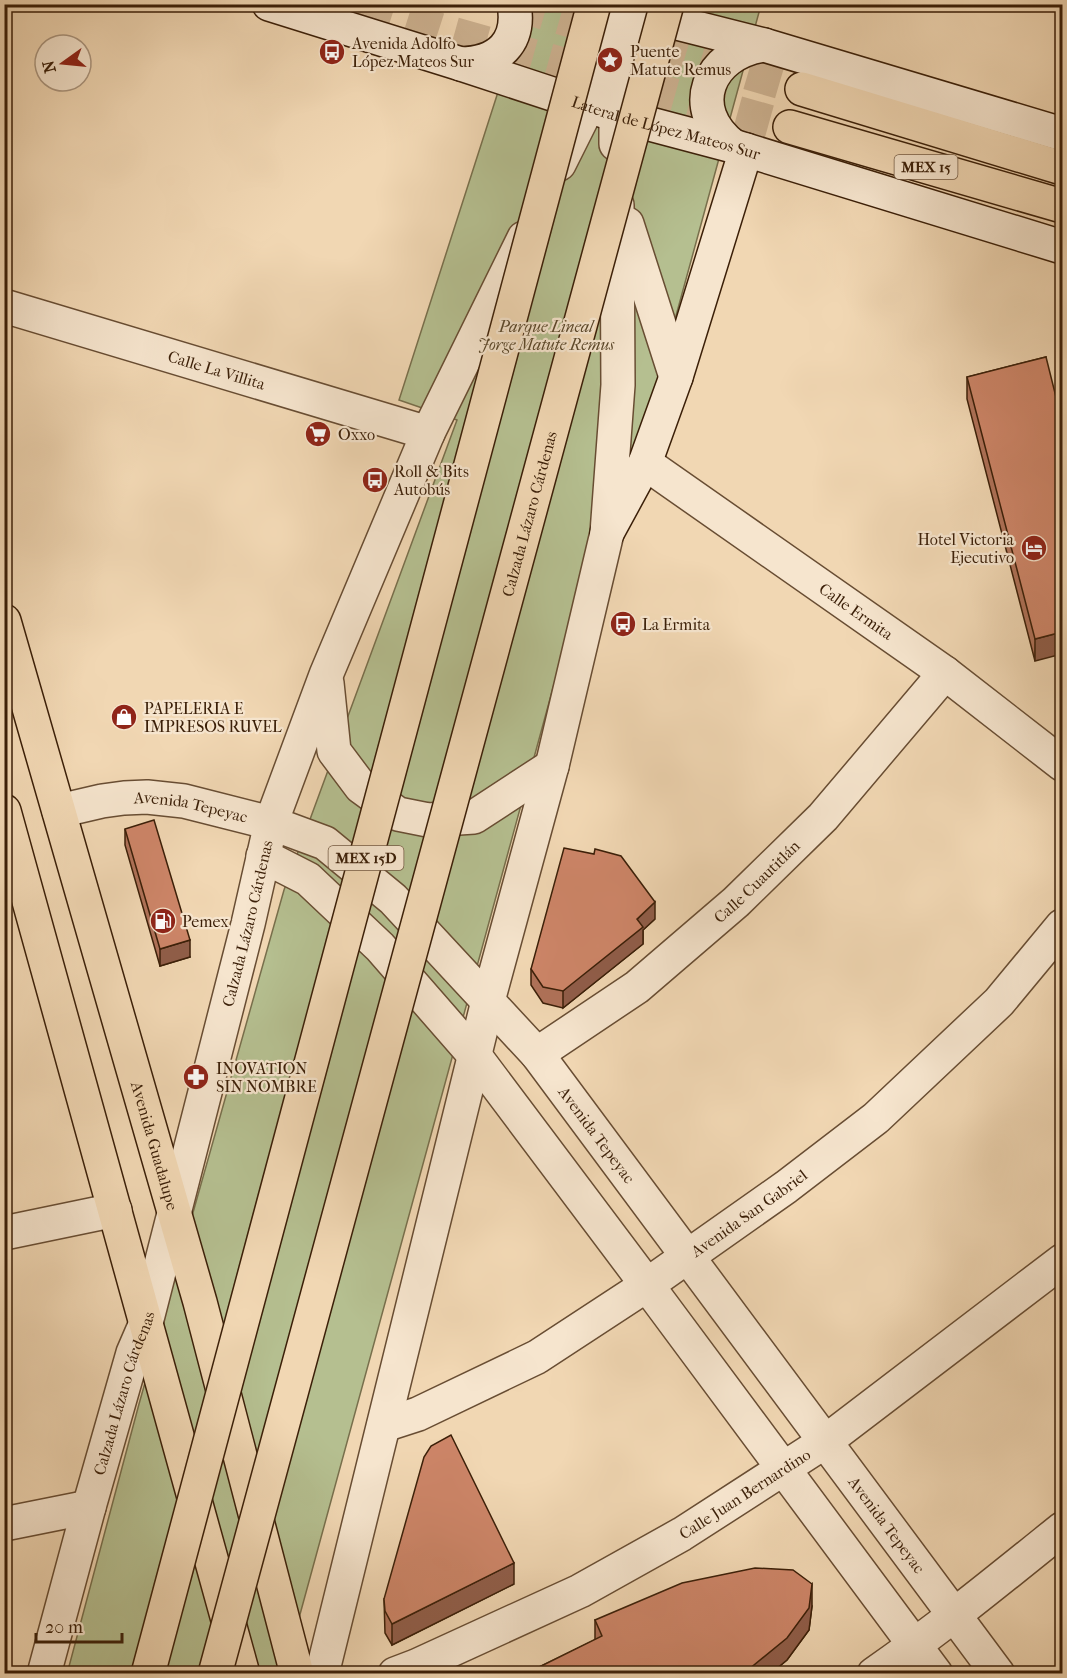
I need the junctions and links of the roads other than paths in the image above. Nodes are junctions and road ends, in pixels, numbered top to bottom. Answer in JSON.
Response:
{"nodes":[{"id":1,"x":269,"y":4,"type":"edge"},
{"id":2,"x":514,"y":4,"type":"edge"},
{"id":3,"x":625,"y":6,"type":"edge"},
{"id":4,"x":764,"y":45,"type":"junction"},
{"id":5,"x":461,"y":64,"type":"junction"},
{"id":6,"x":802,"y":89,"type":"tunnel mouth"},
{"id":7,"x":602,"y":111,"type":"junction"},
{"id":8,"x":790,"y":127,"type":"tunnel mouth"},
{"id":9,"x":1062,"y":134,"type":"edge"},
{"id":10,"x":740,"y":148,"type":"junction"},
{"id":11,"x":1062,"y":168,"type":"edge"},
{"id":12,"x":617,"y":194,"type":"junction"},
{"id":13,"x":1062,"y":206,"type":"edge"},
{"id":14,"x":1062,"y":247,"type":"edge"},
{"id":15,"x":4,"y":306,"type":"edge"},
{"id":16,"x":676,"y":377,"type":"junction"},
{"id":17,"x":428,"y":433,"type":"junction"},
{"id":18,"x":645,"y":463,"type":"junction"},
{"id":19,"x":607,"y":533,"type":"junction"},
{"id":20,"x":4,"y":621,"type":"edge"},
{"id":21,"x":945,"y":674,"type":"junction"},
{"id":22,"x":326,"y":675,"type":"junction"},
{"id":23,"x":1062,"y":764,"type":"edge"},
{"id":24,"x":552,"y":766,"type":"junction"},
{"id":25,"x":59,"y":811,"type":"junction"},
{"id":26,"x":6,"y":820,"type":"edge"},
{"id":27,"x":271,"y":823,"type":"junction"},
{"id":28,"x":263,"y":856,"type":"junction"},
{"id":29,"x":1062,"y":926,"type":"edge"},
{"id":30,"x":488,"y":1001,"type":"junction"},
{"id":31,"x":537,"y":1054,"type":"junction"},
{"id":32,"x":475,"y":1056,"type":"junction"},
{"id":33,"x":115,"y":1210,"type":"junction"},
{"id":34,"x":174,"y":1211,"type":"junction"},
{"id":35,"x":4,"y":1233,"type":"edge"},
{"id":36,"x":687,"y":1255,"type":"junction"},
{"id":37,"x":1062,"y":1261,"type":"edge"},
{"id":38,"x":647,"y":1285,"type":"junction"},
{"id":39,"x":146,"y":1323,"type":"junction"},
{"id":40,"x":384,"y":1425,"type":"junction"},
{"id":41,"x":826,"y":1441,"type":"junction"},
{"id":42,"x":784,"y":1469,"type":"junction"},
{"id":43,"x":89,"y":1507,"type":"junction"},
{"id":44,"x":4,"y":1524,"type":"edge"},
{"id":45,"x":1062,"y":1529,"type":"edge"},
{"id":46,"x":955,"y":1615,"type":"junction"},
{"id":47,"x":915,"y":1645,"type":"junction"},
{"id":48,"x":44,"y":1674,"type":"edge"},
{"id":49,"x":148,"y":1674,"type":"edge"},
{"id":50,"x":216,"y":1674,"type":"edge"},
{"id":51,"x":243,"y":1674,"type":"edge"},
{"id":52,"x":297,"y":1674,"type":"edge"},
{"id":53,"x":322,"y":1674,"type":"edge"},
{"id":54,"x":395,"y":1674,"type":"edge"},
{"id":55,"x":874,"y":1674,"type":"edge"},
{"id":56,"x":936,"y":1674,"type":"edge"},
{"id":57,"x":998,"y":1674,"type":"edge"}],
"edges":[{"from":1,"to":5,"type":"street","name":"Lateral de López Mateos Sur"},
{"from":2,"to":5,"type":"street"},
{"from":3,"to":4,"type":"street"},
{"from":3,"to":7,"type":"street","name":"Calzada Lázaro Cárdenas"},
{"from":3,"to":49,"type":"main road","number":"MEX 15D","bridge":true},
{"from":3,"to":50,"type":"main road","name":"Calzada Lázaro Cárdenas","bridge":true},
{"from":4,"to":9,"type":"street"},
{"from":4,"to":10,"type":"street"},
{"from":5,"to":7,"type":"street","name":"Lateral de López Mateos Sur"},
{"from":6,"to":11,"type":"main road","number":"MEX 15"},
{"from":7,"to":10,"type":"street","name":"Lateral de López Mateos Sur"},
{"from":7,"to":12,"type":"street","name":"Calzada Lázaro Cárdenas"},
{"from":7,"to":17,"type":"street","name":"Calzada Lázaro Cárdenas"},
{"from":8,"to":13,"type":"main road","number":"MEX 15"},
{"from":10,"to":14,"type":"street","name":"Lateral de López Mateos Sur"},
{"from":10,"to":16,"type":"street"},
{"from":12,"to":16,"type":"street"},
{"from":12,"to":19,"type":"street","name":"Calzada Lázaro Cárdenas"},
{"from":15,"to":17,"type":"street","name":"Calle La Villita"},
{"from":16,"to":18,"type":"street"},
{"from":17,"to":22,"type":"street","name":"Calzada Lázaro Cárdenas"},
{"from":18,"to":19,"type":"street"},
{"from":18,"to":21,"type":"street","name":"Calle Ermita"},
{"from":19,"to":24,"type":"street","name":"Calzada Lázaro Cárdenas"},
{"from":20,"to":25,"type":"main road","name":"Avenida Guadalupe"},
{"from":21,"to":23,"type":"street","name":"Calle Ermita"},
{"from":21,"to":31,"type":"street","name":"Calle Cuautitlán"},
{"from":22,"to":24,"type":"street"},
{"from":22,"to":27,"type":"street","name":"Calzada Lázaro Cárdenas"},
{"from":24,"to":30,"type":"street","name":"Calzada Lázaro Cárdenas"},
{"from":25,"to":27,"type":"street","name":"Avenida Tepeyac"},
{"from":25,"to":34,"type":"main road","name":"Avenida Guadalupe"},
{"from":26,"to":33,"type":"main road"},
{"from":27,"to":28,"type":"street","name":"Calzada Lázaro Cárdenas"},
{"from":27,"to":30,"type":"street","name":"Avenida Tepeyac"},
{"from":28,"to":32,"type":"street"},
{"from":28,"to":34,"type":"street","name":"Calzada Lázaro Cárdenas"},
{"from":29,"to":36,"type":"street","name":"Avenida San Gabriel"},
{"from":30,"to":31,"type":"street","name":"Avenida Tepeyac"},
{"from":30,"to":32,"type":"street","name":"Calzada Lázaro Cárdenas"},
{"from":31,"to":36,"type":"street","name":"Avenida Tepeyac"},
{"from":32,"to":38,"type":"street"},
{"from":32,"to":40,"type":"street","name":"Calzada Lázaro Cárdenas"},
{"from":33,"to":35,"type":"street"},
{"from":33,"to":39,"type":"main road"},
{"from":34,"to":39,"type":"street","name":"Calzada Lázaro Cárdenas"},
{"from":34,"to":52,"type":"main road","name":"Avenida Guadalupe"},
{"from":36,"to":38,"type":"street","name":"Avenida San Gabriel"},
{"from":36,"to":41,"type":"street","name":"Avenida Tepeyac"},
{"from":37,"to":41,"type":"street","name":"Calle Juan Bernardino"},
{"from":38,"to":40,"type":"street","name":"Avenida San Gabriel"},
{"from":38,"to":42,"type":"street"},
{"from":39,"to":43,"type":"street","name":"Calzada Lázaro Cárdenas"},
{"from":39,"to":51,"type":"main road"},
{"from":40,"to":53,"type":"street","name":"Calzada Lázaro Cárdenas"},
{"from":41,"to":42,"type":"street","name":"Calle Juan Bernardino"},
{"from":41,"to":46,"type":"street","name":"Avenida Tepeyac"},
{"from":42,"to":47,"type":"street"},
{"from":42,"to":54,"type":"street","name":"Calle Juan Bernardino"},
{"from":43,"to":44,"type":"street"},
{"from":43,"to":48,"type":"street","name":"Calzada Lázaro Cárdenas"},
{"from":45,"to":46,"type":"street"},
{"from":46,"to":47,"type":"street"},
{"from":46,"to":57,"type":"street","name":"Avenida Tepeyac"},
{"from":47,"to":55,"type":"street"},
{"from":47,"to":56,"type":"street"}]}
